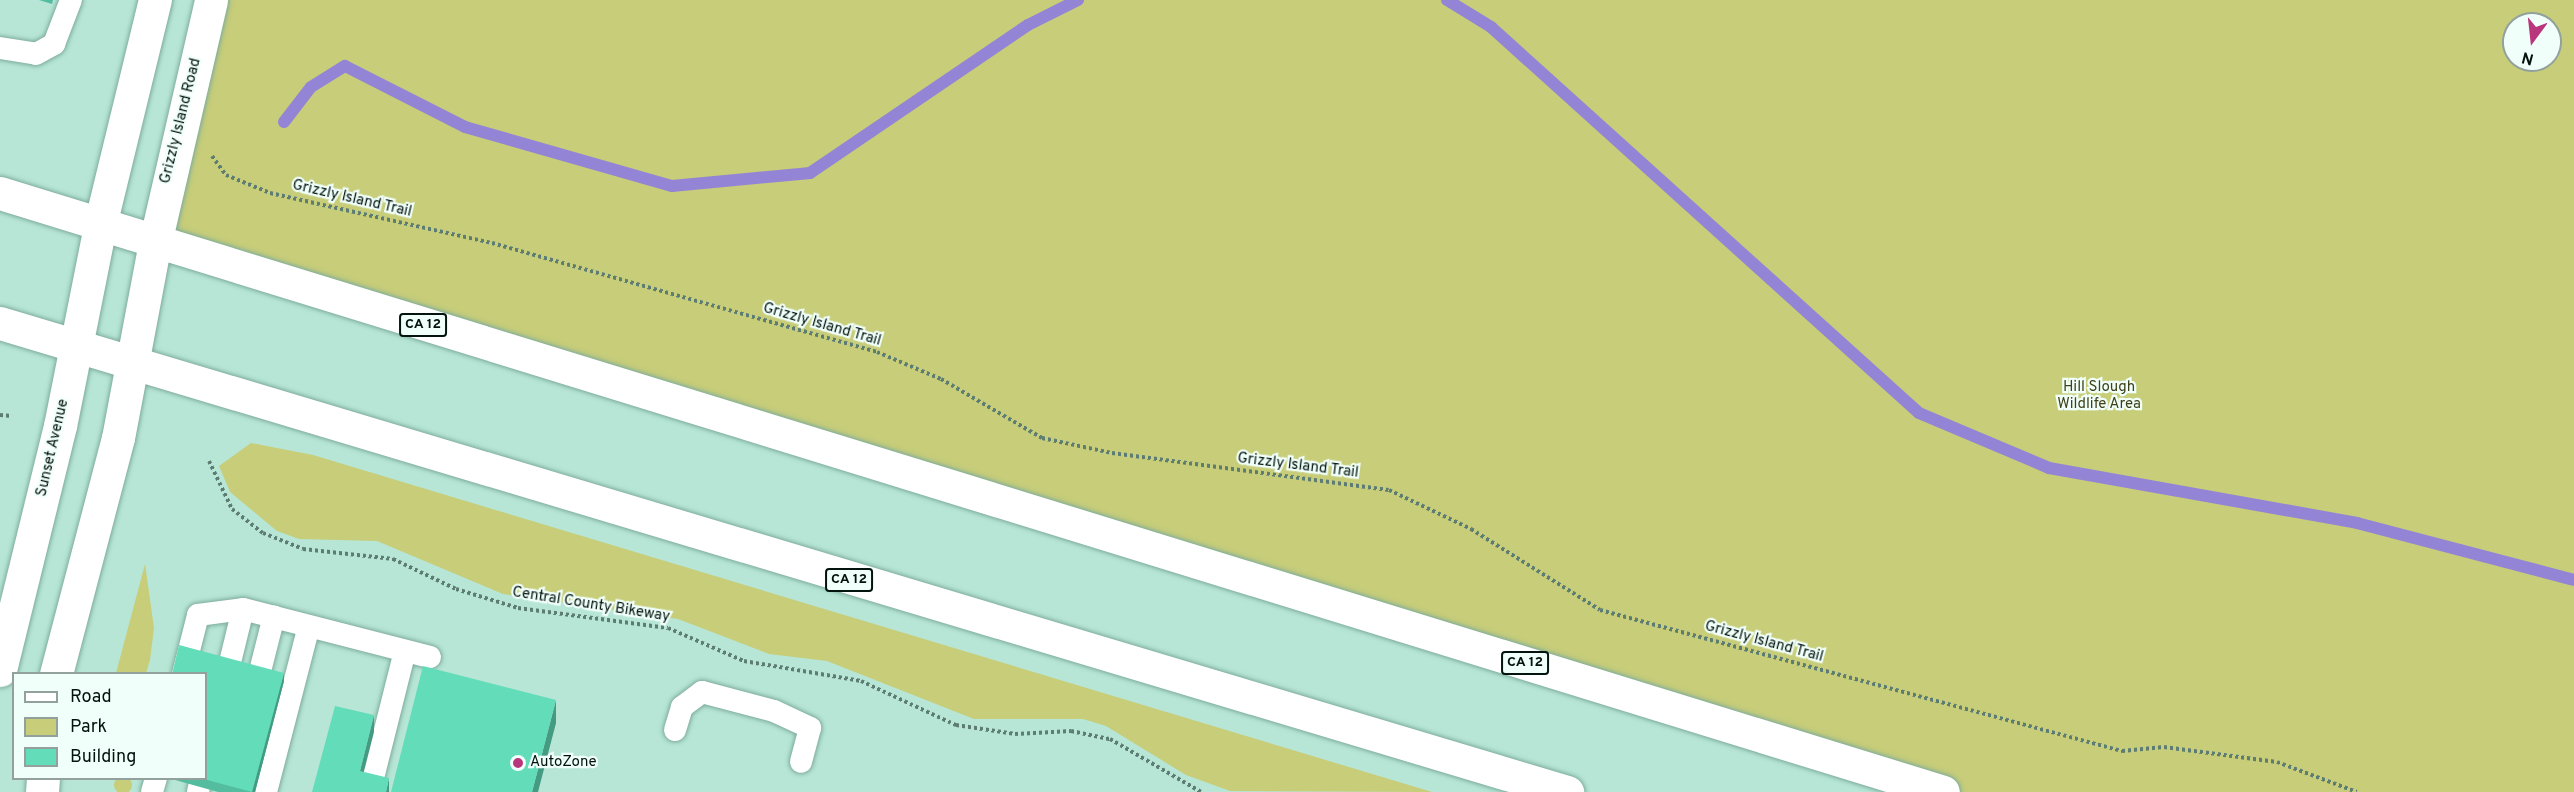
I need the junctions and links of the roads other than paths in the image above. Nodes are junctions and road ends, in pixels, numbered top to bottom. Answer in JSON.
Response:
{"nodes":[{"id":1,"x":71,"y":0,"type":"edge"},
{"id":2,"x":155,"y":0,"type":"edge"},
{"id":3,"x":212,"y":0,"type":"edge"},
{"id":4,"x":0,"y":48,"type":"edge"},
{"id":5,"x":0,"y":193,"type":"edge"},
{"id":6,"x":100,"y":225,"type":"junction"},
{"id":7,"x":155,"y":243,"type":"junction"},
{"id":8,"x":0,"y":323,"type":"edge"},
{"id":9,"x":76,"y":346,"type":"junction"},
{"id":10,"x":132,"y":364,"type":"junction"},
{"id":11,"x":243,"y":609,"type":"junction"},
{"id":12,"x":274,"y":616,"type":"junction"},
{"id":13,"x":309,"y":626,"type":"junction"},
{"id":14,"x":405,"y":651,"type":"junction"},
{"id":15,"x":430,"y":657,"type":"dead end"},
{"id":16,"x":0,"y":670,"type":"edge"},
{"id":17,"x":57,"y":672,"type":"edge"},
{"id":18,"x":184,"y":672,"type":"edge"},
{"id":19,"x":219,"y":707,"type":"edge"},
{"id":20,"x":248,"y":715,"type":"edge"},
{"id":21,"x":675,"y":730,"type":"dead end"},
{"id":22,"x":801,"y":762,"type":"dead end"},
{"id":23,"x":370,"y":790,"type":"edge"},
{"id":24,"x":266,"y":792,"type":"edge"},
{"id":25,"x":1567,"y":792,"type":"edge"},
{"id":26,"x":1943,"y":792,"type":"edge"}],
"edges":[{"from":1,"to":4,"type":"lane"},
{"from":2,"to":6,"type":"main road"},
{"from":3,"to":7,"type":"main road","name":"Grizzly Island Road"},
{"from":5,"to":6,"type":"main road","number":"CA 12"},
{"from":6,"to":7,"type":"main road","number":"CA 12"},
{"from":6,"to":9,"type":"main road","name":"Sunset Avenue"},
{"from":7,"to":10,"type":"main road"},
{"from":7,"to":26,"type":"main road","number":"CA 12"},
{"from":8,"to":9,"type":"main road","number":"CA 12"},
{"from":9,"to":10,"type":"main road","number":"CA 12"},
{"from":9,"to":16,"type":"main road","name":"Sunset Avenue"},
{"from":10,"to":17,"type":"main road"},
{"from":10,"to":25,"type":"main road","number":"CA 12"},
{"from":11,"to":12,"type":"lane"},
{"from":11,"to":18,"type":"lane"},
{"from":11,"to":19,"type":"lane"},
{"from":12,"to":13,"type":"lane"},
{"from":12,"to":20,"type":"lane"},
{"from":13,"to":14,"type":"lane"},
{"from":13,"to":24,"type":"lane"},
{"from":14,"to":15,"type":"lane"},
{"from":14,"to":23,"type":"lane"},
{"from":21,"to":22,"type":"lane"}]}
